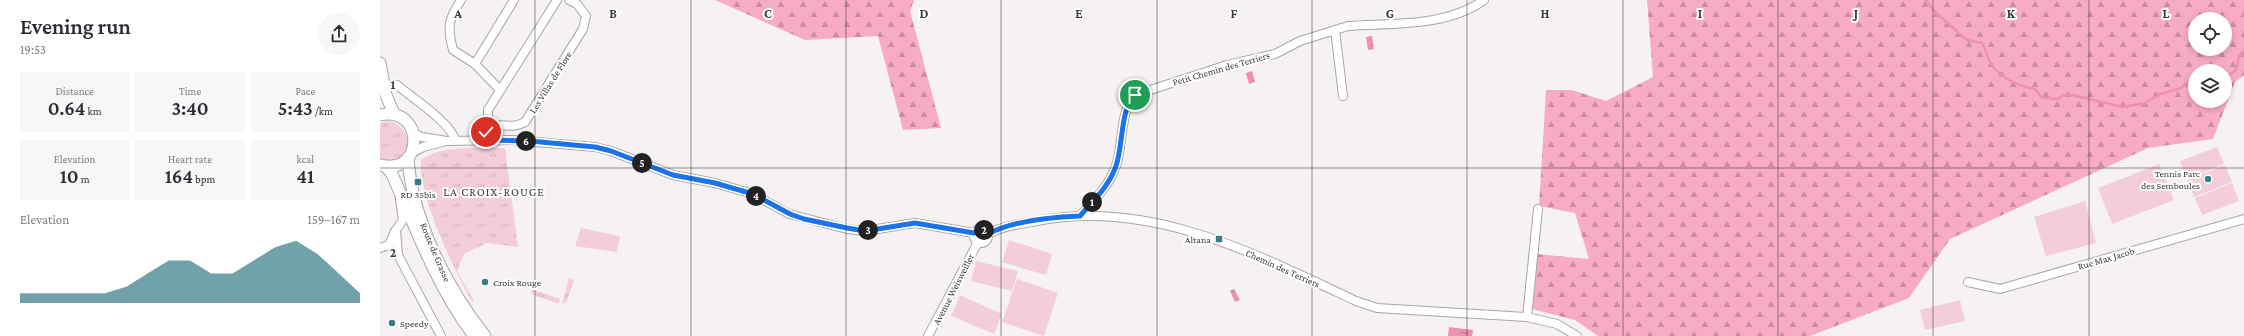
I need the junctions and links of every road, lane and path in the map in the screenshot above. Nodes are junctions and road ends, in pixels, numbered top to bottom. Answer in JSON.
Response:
{"nodes":[{"id":1,"x":461,"y":0,"type":"edge"},
{"id":2,"x":514,"y":0,"type":"edge"},
{"id":3,"x":557,"y":0,"type":"edge"},
{"id":4,"x":569,"y":0,"type":"edge"},
{"id":5,"x":1484,"y":0,"type":"edge"},
{"id":6,"x":1335,"y":30,"type":"junction"},
{"id":7,"x":380,"y":63,"type":"edge"},
{"id":8,"x":475,"y":64,"type":"junction"},
{"id":9,"x":397,"y":85,"type":"dead end"},
{"id":10,"x":500,"y":90,"type":"junction"},
{"id":11,"x":1343,"y":96,"type":"dead end"},
{"id":12,"x":394,"y":114,"type":"junction"},
{"id":13,"x":380,"y":115,"type":"edge"},
{"id":14,"x":488,"y":125,"type":"junction"},
{"id":15,"x":414,"y":133,"type":"junction"},
{"id":16,"x":484,"y":140,"type":"junction"},
{"id":17,"x":451,"y":141,"type":"junction"},
{"id":18,"x":410,"y":156,"type":"junction"},
{"id":19,"x":383,"y":166,"type":"edge"},
{"id":20,"x":401,"y":195,"type":"junction"},
{"id":21,"x":1538,"y":209,"type":"dead end"},
{"id":22,"x":1080,"y":216,"type":"junction"},
{"id":23,"x":2244,"y":219,"type":"edge"},
{"id":24,"x":396,"y":230,"type":"junction"},
{"id":25,"x":974,"y":233,"type":"junction"},
{"id":26,"x":988,"y":234,"type":"junction"},
{"id":27,"x":978,"y":242,"type":"junction"},
{"id":28,"x":389,"y":245,"type":"junction"},
{"id":29,"x":380,"y":248,"type":"edge"},
{"id":30,"x":397,"y":252,"type":"junction"},
{"id":31,"x":1968,"y":282,"type":"dead end"},
{"id":32,"x":1527,"y":317,"type":"junction"},
{"id":33,"x":441,"y":336,"type":"edge"},
{"id":34,"x":474,"y":336,"type":"edge"},
{"id":35,"x":485,"y":336,"type":"edge"},
{"id":36,"x":928,"y":336,"type":"edge"},
{"id":37,"x":1577,"y":336,"type":"edge"}],
"edges":[{"from":1,"to":8,"type":"street"},
{"from":2,"to":8,"type":"street"},
{"from":3,"to":10,"type":"street"},
{"from":4,"to":14,"type":"street","name":"Les Villas de Flore"},
{"from":5,"to":6,"type":"street","name":"Petit Chemin des Terriers"},
{"from":6,"to":11,"type":"street"},
{"from":6,"to":22,"type":"street","name":"Petit Chemin des Terriers"},
{"from":7,"to":12,"type":"main road"},
{"from":8,"to":10,"type":"street"},
{"from":9,"to":17,"type":"street"},
{"from":10,"to":14,"type":"street"},
{"from":12,"to":13,"type":"main road"},
{"from":12,"to":15,"type":"main road"},
{"from":14,"to":16,"type":"street"},
{"from":15,"to":17,"type":"street"},
{"from":15,"to":18,"type":"main road","name":"Route de Grasse"},
{"from":16,"to":17,"type":"street"},
{"from":16,"to":25,"type":"street"},
{"from":17,"to":18,"type":"street"},
{"from":18,"to":19,"type":"main road"},
{"from":18,"to":35,"type":"main road","name":"Route de Grasse"},
{"from":19,"to":20,"type":"main road","name":"Route de Grasse"},
{"from":20,"to":24,"type":"street"},
{"from":20,"to":34,"type":"main road","name":"Route de Grasse"},
{"from":21,"to":32,"type":"street"},
{"from":22,"to":26,"type":"street","name":"Chemin des Terriers"},
{"from":22,"to":32,"type":"street","name":"Chemin des Terriers"},
{"from":23,"to":31,"type":"street","name":"Rue Max Jacob"},
{"from":24,"to":28,"type":"street"},
{"from":24,"to":30,"type":"street"},
{"from":25,"to":26,"type":"street"},
{"from":25,"to":27,"type":"street"},
{"from":26,"to":27,"type":"street"},
{"from":27,"to":36,"type":"street","name":"Avenue Weisweiller"},
{"from":28,"to":29,"type":"street"},
{"from":28,"to":30,"type":"street"},
{"from":30,"to":33,"type":"street"},
{"from":32,"to":37,"type":"street","name":"Chemin des Terriers"}]}
